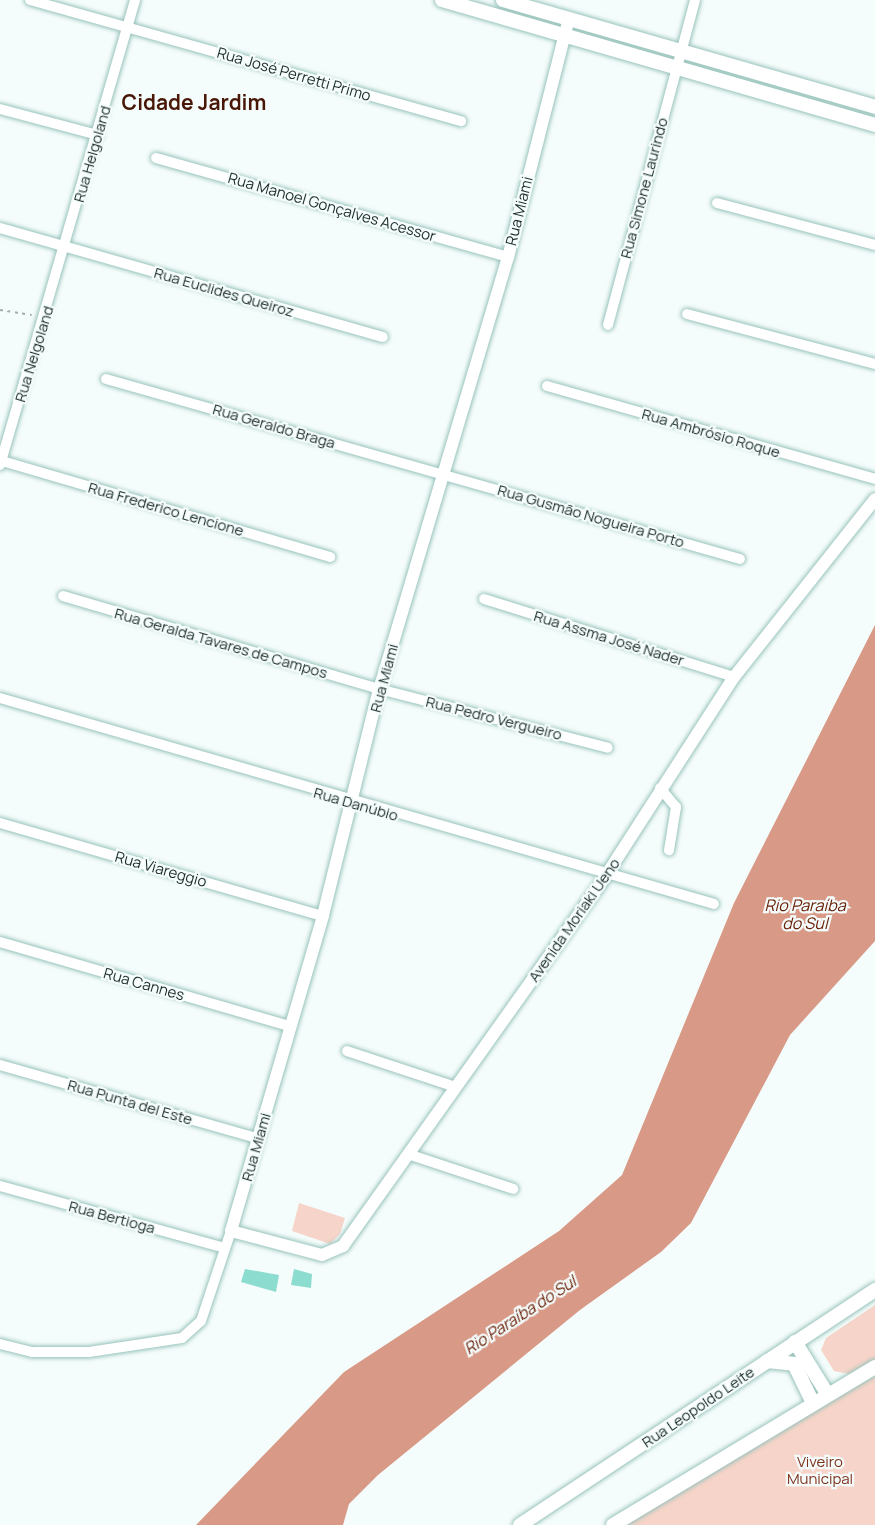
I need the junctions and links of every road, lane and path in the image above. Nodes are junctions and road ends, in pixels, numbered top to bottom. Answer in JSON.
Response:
{"nodes":[{"id":1,"x":30,"y":0,"type":"edge"},
{"id":2,"x":135,"y":0,"type":"edge"},
{"id":3,"x":442,"y":0,"type":"edge"},
{"id":4,"x":503,"y":0,"type":"edge"},
{"id":5,"x":695,"y":0,"type":"edge"},
{"id":6,"x":568,"y":22,"type":"junction"},
{"id":7,"x":127,"y":27,"type":"junction"},
{"id":8,"x":562,"y":39,"type":"junction"},
{"id":9,"x":681,"y":52,"type":"junction"},
{"id":10,"x":676,"y":70,"type":"junction"},
{"id":11,"x":875,"y":107,"type":"edge"},
{"id":12,"x":0,"y":109,"type":"edge"},
{"id":13,"x":461,"y":121,"type":"dead end"},
{"id":14,"x":875,"y":125,"type":"edge"},
{"id":15,"x":98,"y":135,"type":"junction"},
{"id":16,"x":156,"y":158,"type":"dead end"},
{"id":17,"x":717,"y":203,"type":"dead end"},
{"id":18,"x":0,"y":228,"type":"edge"},
{"id":19,"x":875,"y":245,"type":"edge"},
{"id":20,"x":66,"y":246,"type":"junction"},
{"id":21,"x":508,"y":257,"type":"junction"},
{"id":22,"x":0,"y":310,"type":"edge"},
{"id":23,"x":45,"y":314,"type":"junction"},
{"id":24,"x":687,"y":314,"type":"dead end"},
{"id":25,"x":608,"y":325,"type":"dead end"},
{"id":26,"x":383,"y":337,"type":"dead end"},
{"id":27,"x":875,"y":364,"type":"edge"},
{"id":28,"x":106,"y":379,"type":"dead end"},
{"id":29,"x":547,"y":386,"type":"dead end"},
{"id":30,"x":1,"y":463,"type":"edge"},
{"id":31,"x":442,"y":474,"type":"junction"},
{"id":32,"x":875,"y":480,"type":"edge"},
{"id":33,"x":875,"y":500,"type":"edge"},
{"id":34,"x":330,"y":557,"type":"dead end"},
{"id":35,"x":740,"y":559,"type":"dead end"},
{"id":36,"x":63,"y":596,"type":"dead end"},
{"id":37,"x":484,"y":599,"type":"dead end"},
{"id":38,"x":734,"y":677,"type":"junction"},
{"id":39,"x":379,"y":689,"type":"junction"},
{"id":40,"x":0,"y":698,"type":"edge"},
{"id":41,"x":608,"y":748,"type":"dead end"},
{"id":42,"x":660,"y":788,"type":"junction"},
{"id":43,"x":353,"y":804,"type":"junction"},
{"id":44,"x":0,"y":822,"type":"edge"},
{"id":45,"x":669,"y":850,"type":"dead end"},
{"id":46,"x":608,"y":874,"type":"junction"},
{"id":47,"x":714,"y":904,"type":"dead end"},
{"id":48,"x":323,"y":916,"type":"junction"},
{"id":49,"x":0,"y":942,"type":"edge"},
{"id":50,"x":289,"y":1026,"type":"junction"},
{"id":51,"x":347,"y":1051,"type":"dead end"},
{"id":52,"x":0,"y":1065,"type":"edge"},
{"id":53,"x":456,"y":1087,"type":"junction"},
{"id":54,"x":259,"y":1139,"type":"junction"},
{"id":55,"x":408,"y":1154,"type":"junction"},
{"id":56,"x":0,"y":1186,"type":"edge"},
{"id":57,"x":513,"y":1189,"type":"dead end"},
{"id":58,"x":231,"y":1231,"type":"junction"},
{"id":59,"x":225,"y":1248,"type":"junction"},
{"id":60,"x":875,"y":1290,"type":"edge"},
{"id":61,"x":0,"y":1344,"type":"edge"},
{"id":62,"x":792,"y":1344,"type":"junction"},
{"id":63,"x":765,"y":1362,"type":"junction"},
{"id":64,"x":794,"y":1364,"type":"junction"},
{"id":65,"x":875,"y":1367,"type":"edge"},
{"id":66,"x":828,"y":1395,"type":"junction"},
{"id":67,"x":813,"y":1403,"type":"junction"},
{"id":68,"x":520,"y":1525,"type":"edge"},
{"id":69,"x":613,"y":1525,"type":"edge"}],
"edges":[{"from":1,"to":7,"type":"street","name":"Rua José Perretti Primo"},
{"from":2,"to":7,"type":"street"},
{"from":3,"to":8,"type":"main road"},
{"from":4,"to":6,"type":"main road"},
{"from":5,"to":9,"type":"street","name":"Rua Simone Laurindo"},
{"from":6,"to":8,"type":"street","name":"Rua Miami"},
{"from":6,"to":9,"type":"main road"},
{"from":7,"to":13,"type":"street","name":"Rua José Perretti Primo"},
{"from":7,"to":15,"type":"street","name":"Rua Helgoland"},
{"from":8,"to":10,"type":"main road"},
{"from":8,"to":21,"type":"street","name":"Rua Miami"},
{"from":9,"to":10,"type":"street","name":"Rua Simone Laurindo"},
{"from":9,"to":11,"type":"main road"},
{"from":10,"to":14,"type":"main road"},
{"from":10,"to":25,"type":"street","name":"Rua Simone Laurindo"},
{"from":12,"to":15,"type":"street"},
{"from":15,"to":20,"type":"street","name":"Rua Helgoland"},
{"from":16,"to":21,"type":"street","name":"Rua Manoel Gonçalves Acessor"},
{"from":17,"to":19,"type":"street"},
{"from":18,"to":20,"type":"street","name":"Rua Euclides Queiroz"},
{"from":20,"to":23,"type":"street","name":"Rua Nelgoland"},
{"from":20,"to":26,"type":"street","name":"Rua Euclides Queiroz"},
{"from":21,"to":31,"type":"street","name":"Rua Miami"},
{"from":22,"to":23,"type":"path"},
{"from":23,"to":30,"type":"street","name":"Rua Nelgoland"},
{"from":24,"to":27,"type":"street"},
{"from":28,"to":31,"type":"street","name":"Rua Geraldo Braga"},
{"from":29,"to":32,"type":"street","name":"Rua Ambrósio Roque"},
{"from":30,"to":34,"type":"street","name":"Rua Frederico Lencione"},
{"from":31,"to":35,"type":"street","name":"Rua Gusmão Nogueira Porto"},
{"from":31,"to":39,"type":"street","name":"Rua Miami"},
{"from":33,"to":38,"type":"street","name":"Avenida Moriaki Ueno"},
{"from":36,"to":39,"type":"street","name":"Rua Geralda Tavares de Campos"},
{"from":37,"to":38,"type":"street","name":"Rua Assma José Nader"},
{"from":38,"to":42,"type":"street","name":"Avenida Moriaki Ueno"},
{"from":39,"to":41,"type":"street","name":"Rua Pedro Vergueiro"},
{"from":39,"to":43,"type":"street","name":"Rua Miami"},
{"from":40,"to":43,"type":"street","name":"Rua Danúbio"},
{"from":42,"to":45,"type":"street"},
{"from":42,"to":46,"type":"street","name":"Avenida Moriaki Ueno"},
{"from":43,"to":46,"type":"street","name":"Rua Danúbio"},
{"from":43,"to":48,"type":"street","name":"Rua Miami"},
{"from":44,"to":48,"type":"street","name":"Rua Viareggio"},
{"from":46,"to":47,"type":"street","name":"Rua Danúbio"},
{"from":46,"to":53,"type":"street","name":"Avenida Moriaki Ueno"},
{"from":48,"to":50,"type":"street","name":"Rua Miami"},
{"from":49,"to":50,"type":"street","name":"Rua Cannes"},
{"from":50,"to":54,"type":"street","name":"Rua Miami"},
{"from":51,"to":53,"type":"street"},
{"from":52,"to":54,"type":"street","name":"Rua Punta del Este"},
{"from":53,"to":55,"type":"street","name":"Avenida Moriaki Ueno"},
{"from":54,"to":58,"type":"street","name":"Rua Miami"},
{"from":55,"to":57,"type":"street"},
{"from":55,"to":58,"type":"street","name":"Avenida Moriaki Ueno"},
{"from":56,"to":59,"type":"street","name":"Rua Bertioga"},
{"from":58,"to":59,"type":"street","name":"Rua Miami"},
{"from":59,"to":61,"type":"street","name":"Rua Miami"},
{"from":60,"to":62,"type":"main road","name":"Rua Leopoldo Leite"},
{"from":62,"to":63,"type":"main road","name":"Rua Leopoldo Leite"},
{"from":62,"to":64,"type":"main road"},
{"from":62,"to":66,"type":"main road"},
{"from":63,"to":64,"type":"main road"},
{"from":63,"to":68,"type":"main road","name":"Rua Leopoldo Leite"},
{"from":64,"to":67,"type":"main road"},
{"from":65,"to":66,"type":"main road"},
{"from":66,"to":67,"type":"main road"},
{"from":67,"to":69,"type":"main road"}]}
